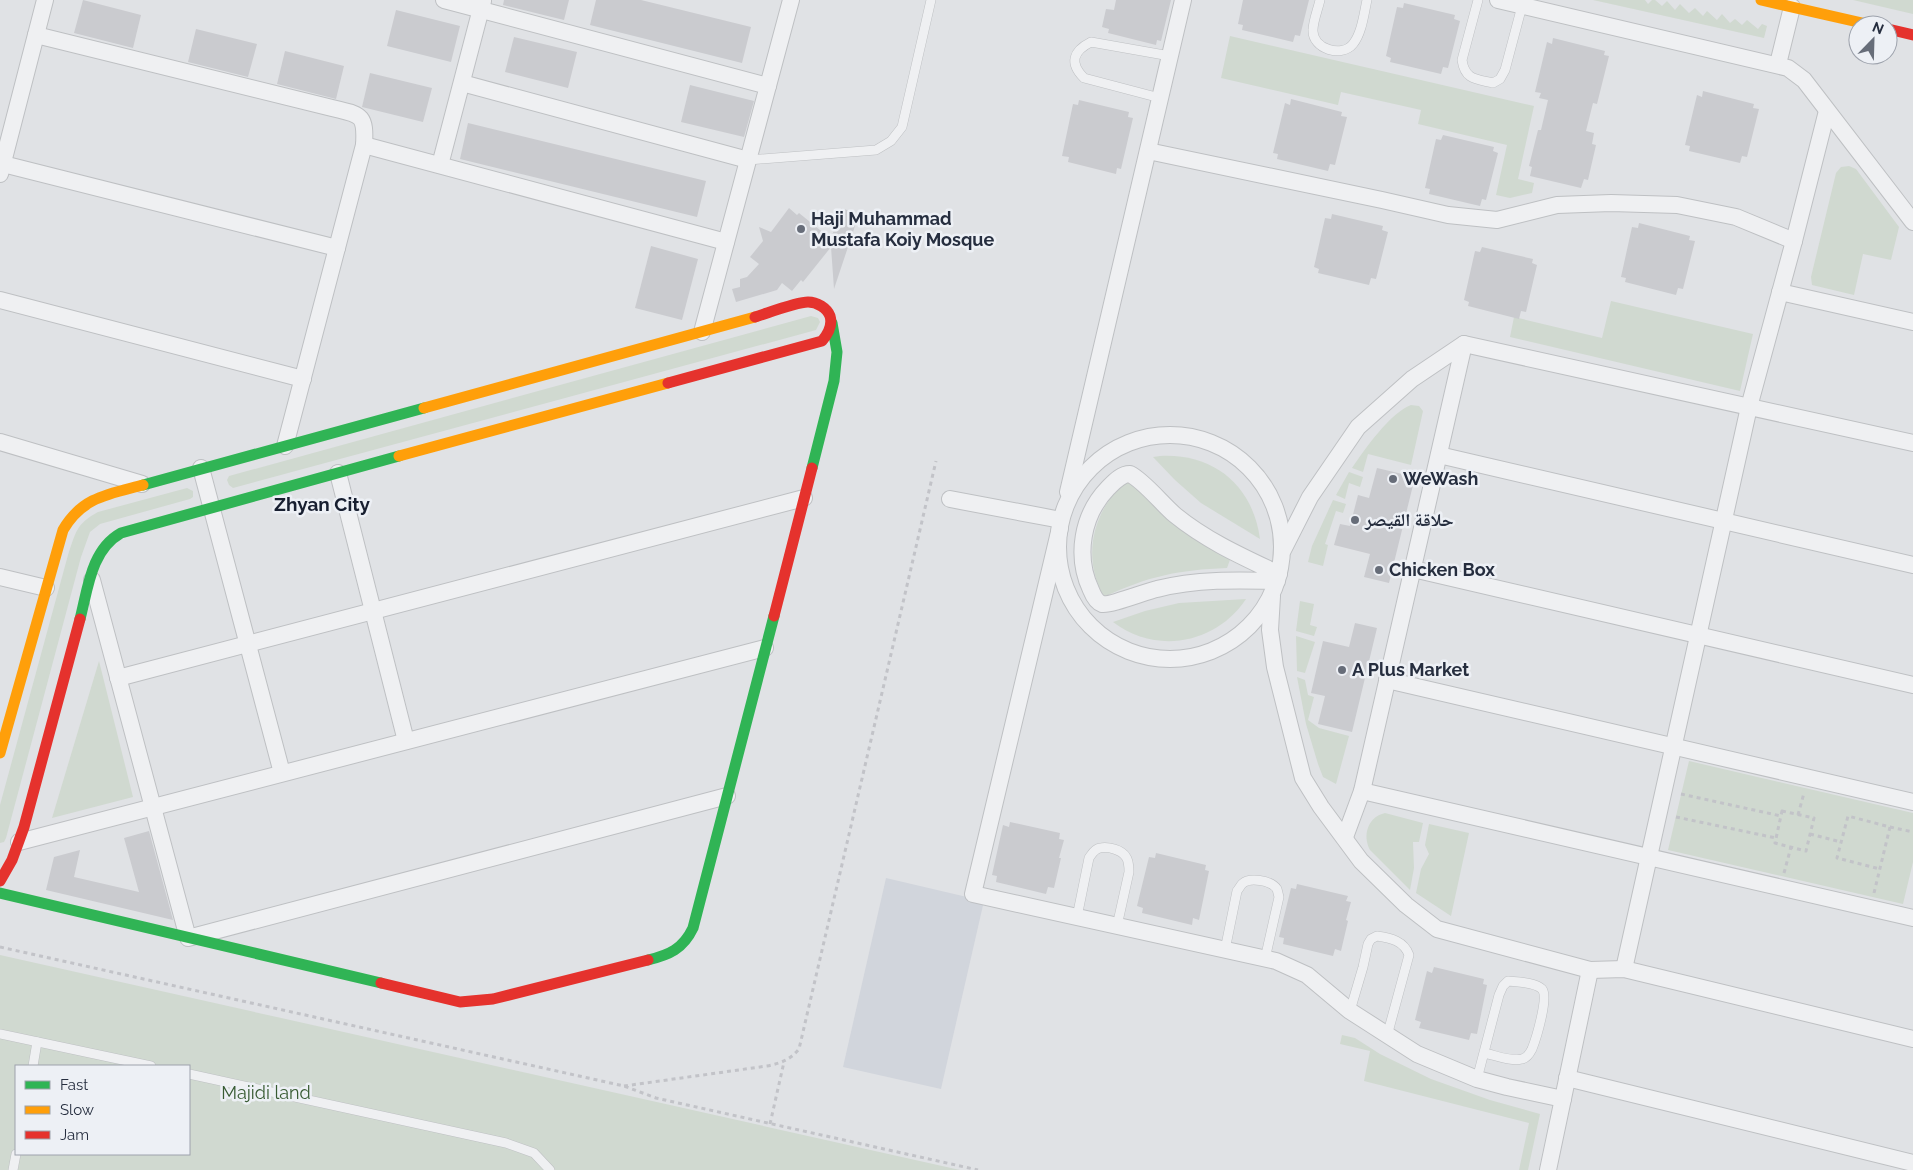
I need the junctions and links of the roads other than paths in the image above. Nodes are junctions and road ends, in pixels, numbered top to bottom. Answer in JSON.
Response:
{"nodes":[{"id":1,"x":45,"y":0,"type":"edge"},
{"id":2,"x":444,"y":0,"type":"edge"},
{"id":3,"x":789,"y":0,"type":"edge"},
{"id":4,"x":931,"y":0,"type":"edge"},
{"id":5,"x":1182,"y":0,"type":"edge"},
{"id":6,"x":1320,"y":0,"type":"edge"},
{"id":7,"x":1367,"y":0,"type":"edge"},
{"id":8,"x":1478,"y":0,"type":"edge"},
{"id":9,"x":1498,"y":0,"type":"edge"},
{"id":10,"x":1760,"y":0,"type":"edge"},
{"id":11,"x":1790,"y":4,"type":"edge"},
{"id":12,"x":482,"y":5,"type":"edge"},
{"id":13,"x":1522,"y":6,"type":"junction"},
{"id":14,"x":1848,"y":19,"type":"edge"},
{"id":15,"x":1898,"y":31,"type":"edge"},
{"id":16,"x":36,"y":35,"type":"junction"},
{"id":17,"x":1913,"y":35,"type":"edge"},
{"id":18,"x":1170,"y":56,"type":"junction"},
{"id":19,"x":1778,"y":64,"type":"junction"},
{"id":20,"x":462,"y":83,"type":"junction"},
{"id":21,"x":768,"y":86,"type":"junction"},
{"id":22,"x":1160,"y":98,"type":"junction"},
{"id":23,"x":1827,"y":111,"type":"junction"},
{"id":24,"x":364,"y":145,"type":"junction"},
{"id":25,"x":1148,"y":151,"type":"junction"},
{"id":26,"x":748,"y":160,"type":"junction"},
{"id":27,"x":440,"y":166,"type":"junction"},
{"id":28,"x":1,"y":169,"type":"edge"},
{"id":29,"x":1913,"y":222,"type":"edge"},
{"id":30,"x":1794,"y":241,"type":"junction"},
{"id":31,"x":726,"y":242,"type":"junction"},
{"id":32,"x":338,"y":248,"type":"junction"},
{"id":33,"x":1780,"y":292,"type":"junction"},
{"id":34,"x":0,"y":300,"type":"edge"},
{"id":35,"x":1913,"y":322,"type":"edge"},
{"id":36,"x":832,"y":323,"type":"junction"},
{"id":37,"x":702,"y":332,"type":"junction"},
{"id":38,"x":1464,"y":344,"type":"junction"},
{"id":39,"x":303,"y":379,"type":"junction"},
{"id":40,"x":1749,"y":407,"type":"junction"},
{"id":41,"x":0,"y":442,"type":"edge"},
{"id":42,"x":1913,"y":443,"type":"edge"},
{"id":43,"x":285,"y":446,"type":"junction"},
{"id":44,"x":1439,"y":455,"type":"junction"},
{"id":45,"x":201,"y":468,"type":"junction"},
{"id":46,"x":338,"y":473,"type":"junction"},
{"id":47,"x":143,"y":485,"type":"junction"},
{"id":48,"x":1310,"y":497,"type":"junction"},
{"id":49,"x":804,"y":498,"type":"junction"},
{"id":50,"x":1271,"y":498,"type":"junction"},
{"id":51,"x":950,"y":499,"type":"dead end"},
{"id":52,"x":212,"y":507,"type":"junction"},
{"id":53,"x":1061,"y":520,"type":"junction"},
{"id":54,"x":1723,"y":521,"type":"junction"},
{"id":55,"x":1283,"y":550,"type":"junction"},
{"id":56,"x":1913,"y":565,"type":"edge"},
{"id":57,"x":1413,"y":569,"type":"junction"},
{"id":58,"x":0,"y":577,"type":"edge"},
{"id":59,"x":91,"y":577,"type":"junction"},
{"id":60,"x":1276,"y":584,"type":"junction"},
{"id":61,"x":46,"y":588,"type":"junction"},
{"id":62,"x":373,"y":611,"type":"junction"},
{"id":63,"x":1240,"y":635,"type":"junction"},
{"id":64,"x":1698,"y":635,"type":"junction"},
{"id":65,"x":248,"y":644,"type":"junction"},
{"id":66,"x":764,"y":648,"type":"junction"},
{"id":67,"x":1272,"y":650,"type":"junction"},
{"id":68,"x":118,"y":678,"type":"junction"},
{"id":69,"x":1387,"y":680,"type":"junction"},
{"id":70,"x":1913,"y":685,"type":"edge"},
{"id":71,"x":5,"y":717,"type":"edge"},
{"id":72,"x":406,"y":741,"type":"junction"},
{"id":73,"x":1673,"y":747,"type":"junction"},
{"id":74,"x":0,"y":753,"type":"edge"},
{"id":75,"x":282,"y":773,"type":"junction"},
{"id":76,"x":1362,"y":791,"type":"junction"},
{"id":77,"x":727,"y":796,"type":"junction"},
{"id":78,"x":1913,"y":802,"type":"edge"},
{"id":79,"x":152,"y":807,"type":"junction"},
{"id":80,"x":1345,"y":838,"type":"junction"},
{"id":81,"x":19,"y":842,"type":"junction"},
{"id":82,"x":1649,"y":857,"type":"junction"},
{"id":83,"x":6,"y":858,"type":"edge"},
{"id":84,"x":0,"y":881,"type":"edge"},
{"id":85,"x":0,"y":892,"type":"edge"},
{"id":86,"x":1077,"y":917,"type":"junction"},
{"id":87,"x":1913,"y":918,"type":"edge"},
{"id":88,"x":1116,"y":926,"type":"junction"},
{"id":89,"x":188,"y":938,"type":"junction"},
{"id":90,"x":1225,"y":950,"type":"junction"},
{"id":91,"x":1265,"y":959,"type":"junction"},
{"id":92,"x":1590,"y":970,"type":"junction"},
{"id":93,"x":1624,"y":970,"type":"junction"},
{"id":94,"x":1350,"y":1011,"type":"junction"},
{"id":95,"x":0,"y":1034,"type":"edge"},
{"id":96,"x":1387,"y":1036,"type":"junction"},
{"id":97,"x":1913,"y":1039,"type":"edge"},
{"id":98,"x":37,"y":1042,"type":"junction"},
{"id":99,"x":1484,"y":1053,"type":"junction"},
{"id":100,"x":33,"y":1065,"type":"edge"},
{"id":101,"x":146,"y":1065,"type":"edge"},
{"id":102,"x":190,"y":1074,"type":"edge"},
{"id":103,"x":1567,"y":1078,"type":"junction"},
{"id":104,"x":1478,"y":1079,"type":"junction"},
{"id":105,"x":1563,"y":1099,"type":"junction"},
{"id":106,"x":16,"y":1155,"type":"edge"},
{"id":107,"x":1913,"y":1163,"type":"edge"},
{"id":108,"x":13,"y":1170,"type":"edge"},
{"id":109,"x":550,"y":1170,"type":"edge"},
{"id":110,"x":1548,"y":1170,"type":"edge"}],
"edges":[{"from":1,"to":16,"type":"street"},
{"from":2,"to":12,"type":"street"},
{"from":3,"to":21,"type":"street"},
{"from":4,"to":26,"type":"lane"},
{"from":5,"to":18,"type":"street"},
{"from":6,"to":7,"type":"lane"},
{"from":8,"to":13,"type":"lane"},
{"from":9,"to":13,"type":"street"},
{"from":10,"to":11,"type":"street"},
{"from":11,"to":14,"type":"street"},
{"from":11,"to":19,"type":"street"},
{"from":12,"to":20,"type":"street"},
{"from":12,"to":21,"type":"street"},
{"from":13,"to":19,"type":"street"},
{"from":15,"to":17,"type":"street"},
{"from":16,"to":24,"type":"street"},
{"from":16,"to":28,"type":"street"},
{"from":18,"to":22,"type":"street"},
{"from":18,"to":22,"type":"lane"},
{"from":19,"to":23,"type":"street"},
{"from":20,"to":26,"type":"street"},
{"from":20,"to":27,"type":"street"},
{"from":21,"to":26,"type":"street"},
{"from":22,"to":25,"type":"street"},
{"from":23,"to":29,"type":"street"},
{"from":23,"to":30,"type":"street"},
{"from":24,"to":27,"type":"street"},
{"from":24,"to":32,"type":"street"},
{"from":25,"to":30,"type":"street"},
{"from":25,"to":53,"type":"street"},
{"from":26,"to":31,"type":"street"},
{"from":27,"to":31,"type":"street"},
{"from":28,"to":32,"type":"street"},
{"from":30,"to":33,"type":"street"},
{"from":31,"to":37,"type":"street"},
{"from":32,"to":39,"type":"street"},
{"from":33,"to":35,"type":"street"},
{"from":33,"to":40,"type":"street"},
{"from":34,"to":39,"type":"street"},
{"from":36,"to":37,"type":"street"},
{"from":36,"to":46,"type":"street"},
{"from":36,"to":49,"type":"street"},
{"from":37,"to":43,"type":"street"},
{"from":38,"to":40,"type":"street"},
{"from":38,"to":44,"type":"street"},
{"from":38,"to":48,"type":"street"},
{"from":39,"to":43,"type":"street"},
{"from":40,"to":42,"type":"street"},
{"from":40,"to":54,"type":"street"},
{"from":41,"to":47,"type":"street"},
{"from":43,"to":45,"type":"street"},
{"from":44,"to":54,"type":"street"},
{"from":44,"to":57,"type":"street"},
{"from":45,"to":47,"type":"street"},
{"from":45,"to":52,"type":"street"},
{"from":46,"to":52,"type":"street"},
{"from":46,"to":62,"type":"street"},
{"from":47,"to":61,"type":"street"},
{"from":48,"to":50,"type":"street"},
{"from":48,"to":55,"type":"street"},
{"from":49,"to":62,"type":"street"},
{"from":49,"to":66,"type":"street"},
{"from":50,"to":53,"type":"street"},
{"from":50,"to":55,"type":"street"},
{"from":51,"to":53,"type":"street"},
{"from":52,"to":59,"type":"street"},
{"from":52,"to":65,"type":"street"},
{"from":53,"to":63,"type":"street"},
{"from":53,"to":86,"type":"street"},
{"from":54,"to":56,"type":"street"},
{"from":54,"to":64,"type":"street"},
{"from":55,"to":60,"type":"street"},
{"from":57,"to":64,"type":"street"},
{"from":57,"to":69,"type":"street"},
{"from":58,"to":61,"type":"street"},
{"from":59,"to":68,"type":"street"},
{"from":59,"to":81,"type":"street"},
{"from":60,"to":60,"type":"street"},
{"from":60,"to":63,"type":"street"},
{"from":60,"to":67,"type":"street"},
{"from":61,"to":71,"type":"street"},
{"from":62,"to":65,"type":"street"},
{"from":62,"to":72,"type":"street"},
{"from":63,"to":67,"type":"street"},
{"from":64,"to":70,"type":"street"},
{"from":64,"to":73,"type":"street"},
{"from":65,"to":68,"type":"street"},
{"from":65,"to":75,"type":"street"},
{"from":66,"to":72,"type":"street"},
{"from":66,"to":77,"type":"street"},
{"from":67,"to":80,"type":"street"},
{"from":68,"to":79,"type":"street"},
{"from":69,"to":73,"type":"street"},
{"from":69,"to":76,"type":"street"},
{"from":71,"to":74,"type":"street"},
{"from":72,"to":75,"type":"street"},
{"from":73,"to":78,"type":"street"},
{"from":73,"to":82,"type":"street"},
{"from":75,"to":79,"type":"street"},
{"from":76,"to":80,"type":"street"},
{"from":76,"to":82,"type":"street"},
{"from":77,"to":89,"type":"street"},
{"from":77,"to":89,"type":"street"},
{"from":79,"to":81,"type":"street"},
{"from":79,"to":89,"type":"street"},
{"from":80,"to":92,"type":"street"},
{"from":81,"to":83,"type":"street"},
{"from":82,"to":87,"type":"street"},
{"from":82,"to":93,"type":"street"},
{"from":83,"to":84,"type":"street"},
{"from":85,"to":89,"type":"street"},
{"from":86,"to":88,"type":"street"},
{"from":86,"to":88,"type":"lane"},
{"from":88,"to":90,"type":"street"},
{"from":90,"to":91,"type":"street"},
{"from":90,"to":91,"type":"lane"},
{"from":91,"to":94,"type":"street"},
{"from":92,"to":93,"type":"street"},
{"from":92,"to":103,"type":"street"},
{"from":93,"to":97,"type":"street"},
{"from":94,"to":96,"type":"street"},
{"from":94,"to":96,"type":"lane"},
{"from":95,"to":98,"type":"lane"},
{"from":96,"to":104,"type":"street"},
{"from":98,"to":100,"type":"lane"},
{"from":98,"to":101,"type":"lane"},
{"from":99,"to":99,"type":"lane"},
{"from":99,"to":104,"type":"lane"},
{"from":102,"to":109,"type":"lane"},
{"from":103,"to":105,"type":"street"},
{"from":103,"to":107,"type":"street"},
{"from":104,"to":105,"type":"street"},
{"from":105,"to":110,"type":"street"},
{"from":106,"to":108,"type":"lane"}]}
